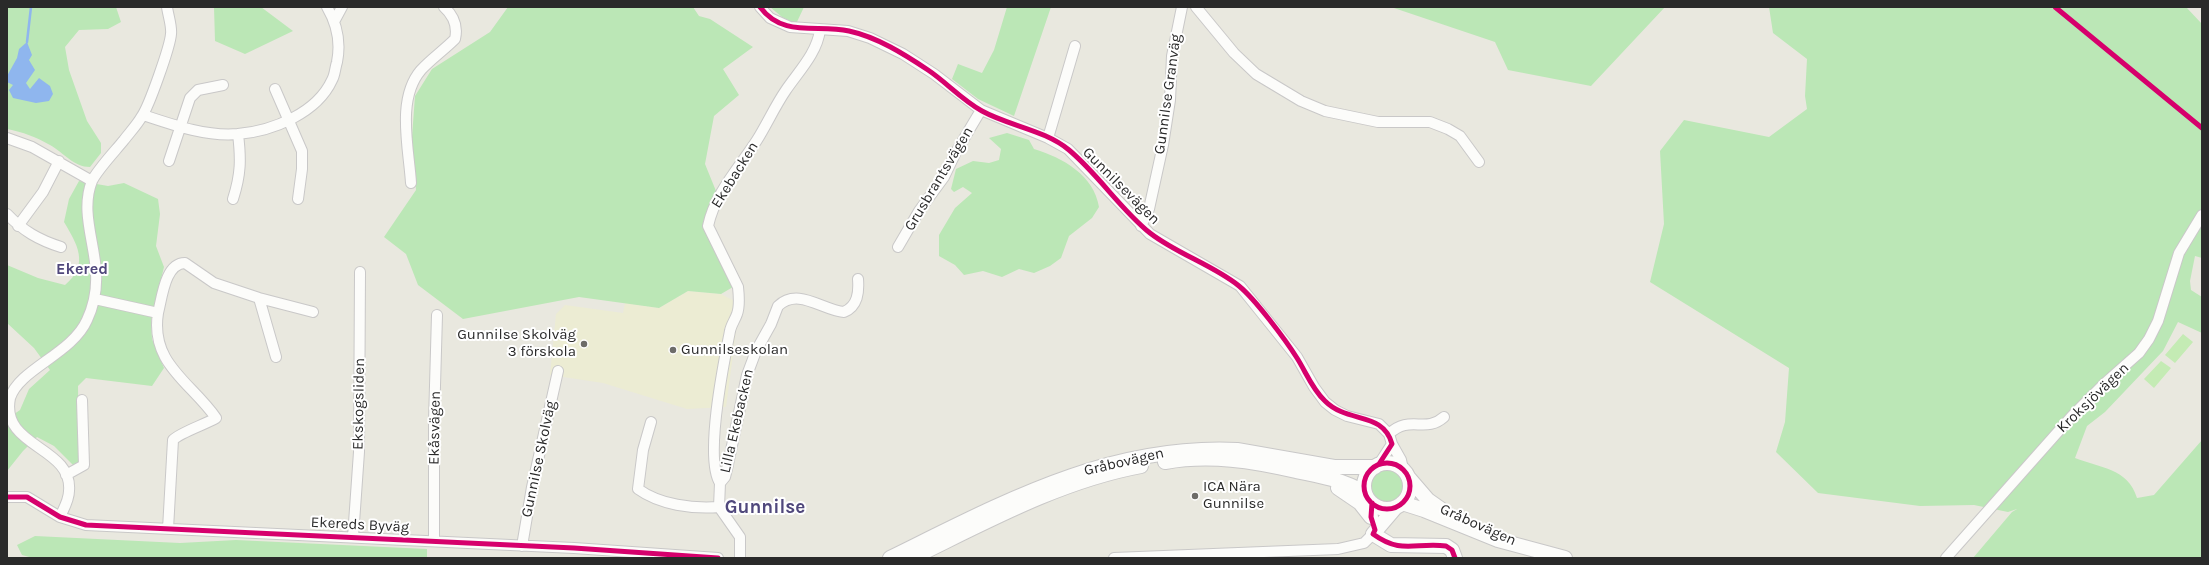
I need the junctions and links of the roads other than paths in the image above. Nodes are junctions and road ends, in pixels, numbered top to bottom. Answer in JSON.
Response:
{"nodes":[{"id":1,"x":167,"y":7,"type":"edge"},
{"id":2,"x":327,"y":7,"type":"edge"},
{"id":3,"x":342,"y":7,"type":"edge"},
{"id":4,"x":444,"y":7,"type":"edge"},
{"id":5,"x":760,"y":7,"type":"edge"},
{"id":6,"x":1182,"y":7,"type":"edge"},
{"id":7,"x":1196,"y":7,"type":"edge"},
{"id":8,"x":335,"y":20,"type":"junction"},
{"id":9,"x":820,"y":30,"type":"junction"},
{"id":10,"x":1075,"y":46,"type":"dead end"},
{"id":11,"x":223,"y":85,"type":"dead end"},
{"id":12,"x":275,"y":89,"type":"dead end"},
{"id":13,"x":981,"y":110,"type":"junction"},
{"id":14,"x":143,"y":115,"type":"junction"},
{"id":15,"x":289,"y":120,"type":"junction"},
{"id":16,"x":180,"y":127,"type":"junction"},
{"id":17,"x":238,"y":134,"type":"junction"},
{"id":18,"x":7,"y":138,"type":"edge"},
{"id":19,"x":1048,"y":138,"type":"junction"},
{"id":20,"x":59,"y":161,"type":"junction"},
{"id":21,"x":169,"y":161,"type":"dead end"},
{"id":22,"x":1479,"y":162,"type":"dead end"},
{"id":23,"x":92,"y":181,"type":"junction"},
{"id":24,"x":411,"y":183,"type":"dead end"},
{"id":25,"x":233,"y":199,"type":"dead end"},
{"id":26,"x":298,"y":199,"type":"dead end"},
{"id":27,"x":7,"y":214,"type":"edge"},
{"id":28,"x":2202,"y":215,"type":"edge"},
{"id":29,"x":18,"y":226,"type":"junction"},
{"id":30,"x":1141,"y":226,"type":"junction"},
{"id":31,"x":61,"y":247,"type":"dead end"},
{"id":32,"x":898,"y":247,"type":"dead end"},
{"id":33,"x":360,"y":272,"type":"dead end"},
{"id":34,"x":858,"y":279,"type":"dead end"},
{"id":35,"x":259,"y":298,"type":"junction"},
{"id":36,"x":96,"y":299,"type":"junction"},
{"id":37,"x":313,"y":312,"type":"dead end"},
{"id":38,"x":158,"y":313,"type":"junction"},
{"id":39,"x":437,"y":315,"type":"dead end"},
{"id":40,"x":730,"y":328,"type":"joint"},
{"id":41,"x":276,"y":357,"type":"dead end"},
{"id":42,"x":558,"y":372,"type":"dead end"},
{"id":43,"x":82,"y":400,"type":"dead end"},
{"id":44,"x":1444,"y":417,"type":"dead end"},
{"id":45,"x":651,"y":422,"type":"dead end"},
{"id":46,"x":1390,"y":439,"type":"junction"},
{"id":47,"x":1377,"y":466,"type":"junction"},
{"id":48,"x":1406,"y":473,"type":"junction"},
{"id":49,"x":66,"y":475,"type":"junction"},
{"id":50,"x":1315,"y":475,"type":"junction"},
{"id":51,"x":720,"y":483,"type":"junction"},
{"id":52,"x":7,"y":497,"type":"edge"},
{"id":53,"x":1399,"y":505,"type":"junction"},
{"id":54,"x":719,"y":507,"type":"junction"},
{"id":55,"x":60,"y":516,"type":"junction"},
{"id":56,"x":1371,"y":516,"type":"junction"},
{"id":57,"x":168,"y":529,"type":"junction"},
{"id":58,"x":353,"y":537,"type":"junction"},
{"id":59,"x":434,"y":541,"type":"junction"},
{"id":60,"x":522,"y":546,"type":"junction"},
{"id":61,"x":1534,"y":550,"type":"junction"},
{"id":62,"x":718,"y":558,"type":"edge"},
{"id":63,"x":740,"y":558,"type":"edge"},
{"id":64,"x":890,"y":558,"type":"edge"},
{"id":65,"x":912,"y":558,"type":"edge"},
{"id":66,"x":1114,"y":558,"type":"edge"},
{"id":67,"x":1455,"y":558,"type":"edge"},
{"id":68,"x":1565,"y":558,"type":"edge"},
{"id":69,"x":1946,"y":558,"type":"edge"}],
"edges":[{"from":1,"to":14,"type":"street"},
{"from":2,"to":8,"type":"street"},
{"from":3,"to":8,"type":"street"},
{"from":4,"to":24,"type":"street"},
{"from":5,"to":9,"type":"street","name":"Gunnilsevägen"},
{"from":6,"to":30,"type":"street","name":"Gunnilse Granväg"},
{"from":7,"to":22,"type":"street"},
{"from":8,"to":15,"type":"street"},
{"from":9,"to":13,"type":"street","name":"Gunnilsevägen"},
{"from":9,"to":40,"type":"street","name":"Ekebacken"},
{"from":10,"to":19,"type":"street"},
{"from":11,"to":16,"type":"street"},
{"from":12,"to":15,"type":"street"},
{"from":13,"to":19,"type":"street","name":"Gunnilsevägen"},
{"from":13,"to":32,"type":"street","name":"Grusbrantsvägen"},
{"from":14,"to":16,"type":"street"},
{"from":14,"to":23,"type":"street"},
{"from":15,"to":17,"type":"street"},
{"from":15,"to":26,"type":"street"},
{"from":16,"to":17,"type":"street"},
{"from":16,"to":21,"type":"street"},
{"from":17,"to":25,"type":"street"},
{"from":18,"to":20,"type":"street"},
{"from":19,"to":30,"type":"street","name":"Gunnilsevägen"},
{"from":20,"to":23,"type":"street"},
{"from":20,"to":29,"type":"street"},
{"from":23,"to":36,"type":"street"},
{"from":27,"to":29,"type":"street"},
{"from":28,"to":69,"type":"street","name":"Kroksjövägen"},
{"from":29,"to":31,"type":"street"},
{"from":30,"to":46,"type":"street","name":"Gunnilsevägen"},
{"from":33,"to":58,"type":"street","name":"Ekskogsliden"},
{"from":34,"to":51,"type":"street","name":"Lilla Ekebacken"},
{"from":35,"to":37,"type":"street"},
{"from":35,"to":38,"type":"street"},
{"from":35,"to":41,"type":"street"},
{"from":36,"to":38,"type":"street"},
{"from":36,"to":49,"type":"street"},
{"from":38,"to":57,"type":"street"},
{"from":39,"to":59,"type":"street","name":"Ekåsvägen"},
{"from":40,"to":51,"type":"street","name":"Lilla Ekebacken"},
{"from":42,"to":60,"type":"street","name":"Gunnilse Skolväg"},
{"from":43,"to":49,"type":"street"},
{"from":44,"to":46,"type":"street"},
{"from":45,"to":54,"type":"street"},
{"from":46,"to":47,"type":"street"},
{"from":46,"to":48,"type":"street","name":"Gunnilsevägen"},
{"from":47,"to":48,"type":"main road"},
{"from":47,"to":56,"type":"main road"},
{"from":47,"to":64,"type":"main road","name":"Gråbovägen"},
{"from":48,"to":53,"type":"main road"},
{"from":48,"to":61,"type":"main road","name":"Gråbovägen"},
{"from":49,"to":55,"type":"street"},
{"from":50,"to":56,"type":"main road"},
{"from":50,"to":56,"type":"main road","name":"Gråbovägen"},
{"from":50,"to":65,"type":"main road","name":"Gråbovägen"},
{"from":51,"to":54,"type":"street","name":"Lilla Ekebacken"},
{"from":52,"to":55,"type":"street","name":"Ekereds Byväg"},
{"from":53,"to":56,"type":"main road"},
{"from":53,"to":56,"type":"main road"},
{"from":53,"to":61,"type":"main road","name":"Gråbovägen"},
{"from":54,"to":63,"type":"street"},
{"from":55,"to":57,"type":"street","name":"Ekereds Byväg"},
{"from":56,"to":66,"type":"street"},
{"from":56,"to":67,"type":"main road"},
{"from":57,"to":58,"type":"street","name":"Ekereds Byväg"},
{"from":58,"to":59,"type":"street","name":"Ekereds Byväg"},
{"from":59,"to":60,"type":"street","name":"Ekereds Byväg"},
{"from":60,"to":62,"type":"street","name":"Ekereds Byväg"},
{"from":61,"to":68,"type":"main road","name":"Gråbovägen"}]}
